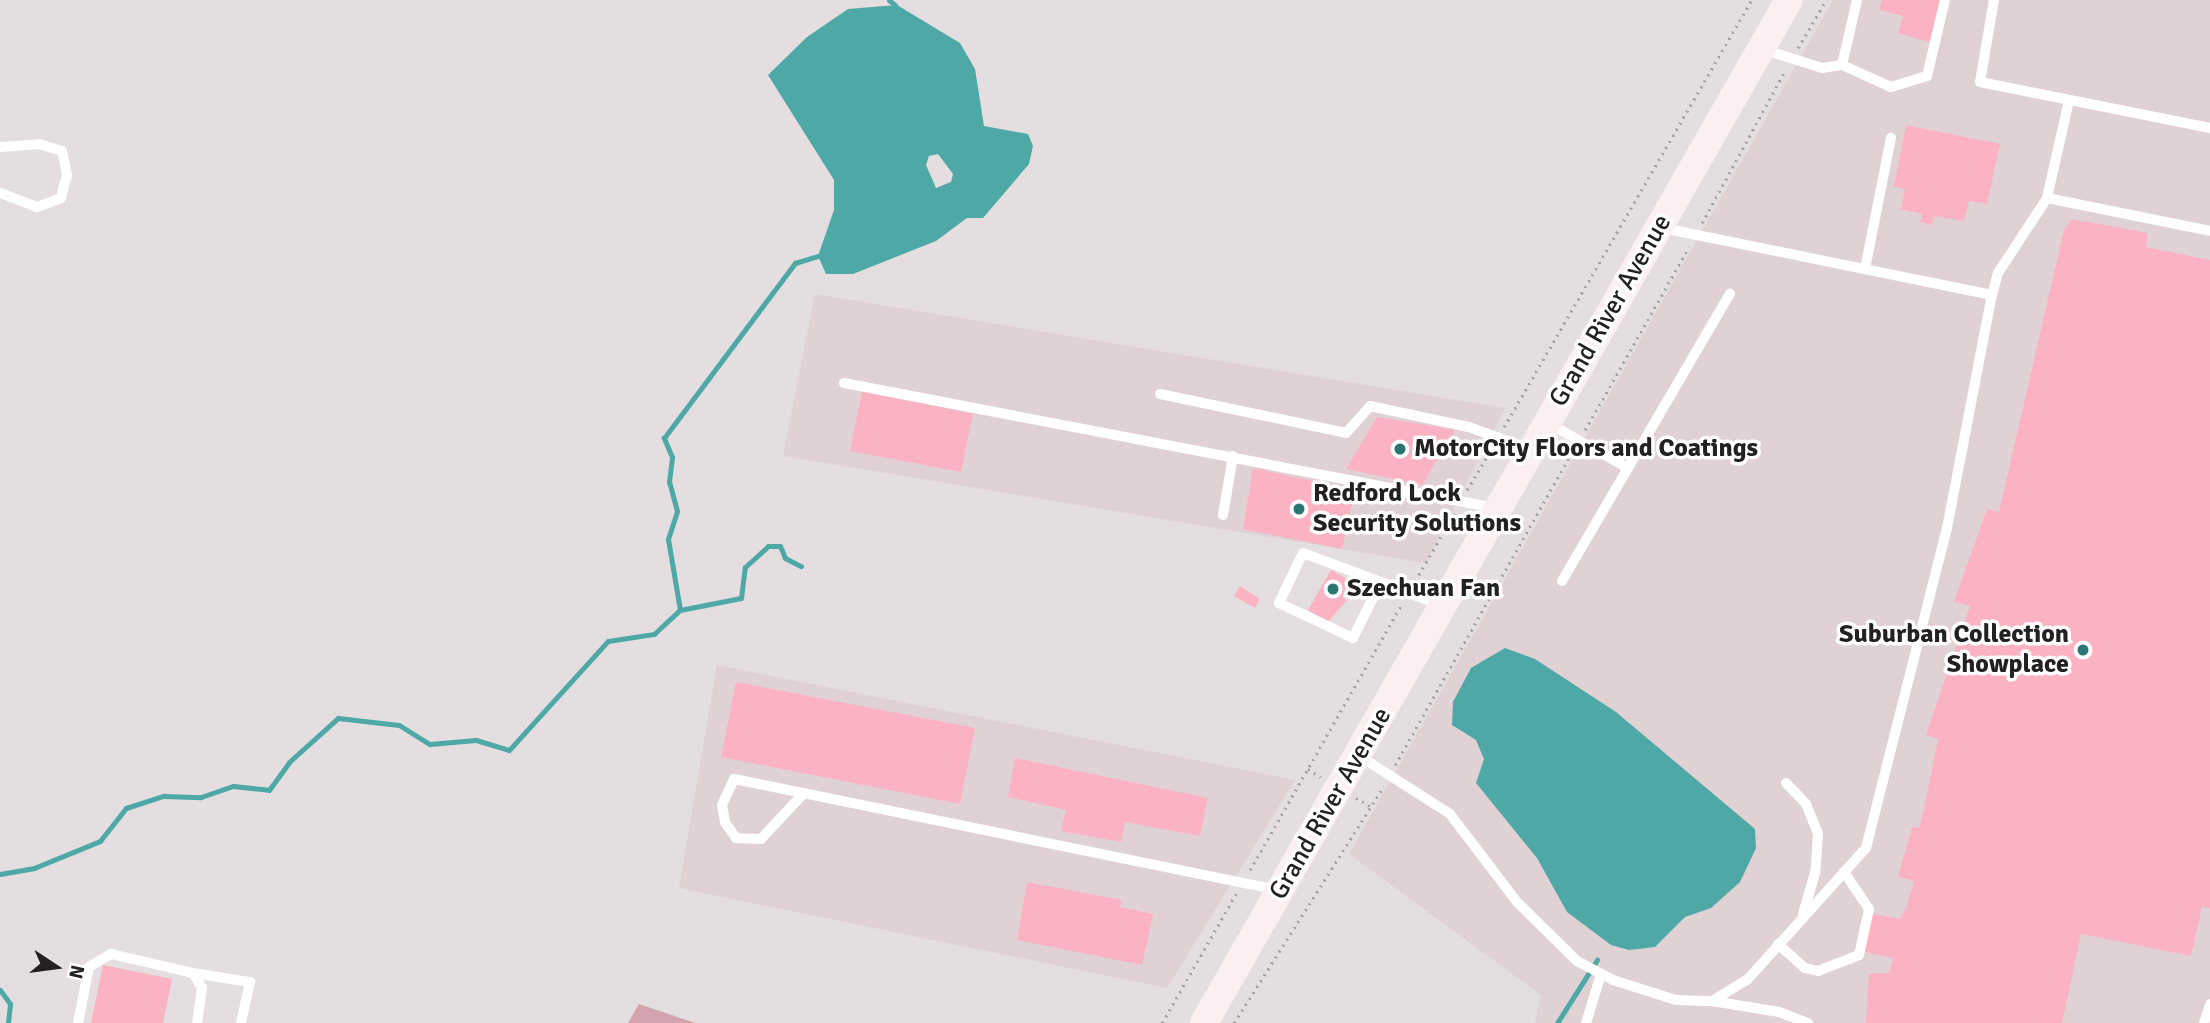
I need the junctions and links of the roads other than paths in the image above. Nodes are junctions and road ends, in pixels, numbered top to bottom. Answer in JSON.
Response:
{"nodes":[{"id":1,"x":1789,"y":0,"type":"edge"},
{"id":2,"x":1857,"y":0,"type":"edge"},
{"id":3,"x":1945,"y":0,"type":"edge"},
{"id":4,"x":1994,"y":0,"type":"edge"},
{"id":5,"x":1761,"y":49,"type":"junction"},
{"id":6,"x":1842,"y":65,"type":"junction"},
{"id":7,"x":2069,"y":100,"type":"junction"},
{"id":8,"x":2210,"y":128,"type":"edge"},
{"id":9,"x":1891,"y":138,"type":"dead end"},
{"id":10,"x":0,"y":147,"type":"edge"},
{"id":11,"x":0,"y":193,"type":"edge"},
{"id":12,"x":2047,"y":198,"type":"junction"},
{"id":13,"x":1659,"y":227,"type":"junction"},
{"id":14,"x":2210,"y":231,"type":"edge"},
{"id":15,"x":1865,"y":269,"type":"junction"},
{"id":16,"x":1730,"y":293,"type":"dead end"},
{"id":17,"x":1992,"y":295,"type":"junction"},
{"id":18,"x":844,"y":383,"type":"dead end"},
{"id":19,"x":1160,"y":394,"type":"dead end"},
{"id":20,"x":1548,"y":423,"type":"junction"},
{"id":21,"x":1532,"y":450,"type":"junction"},
{"id":22,"x":1233,"y":456,"type":"junction"},
{"id":23,"x":1628,"y":468,"type":"junction"},
{"id":24,"x":1499,"y":508,"type":"junction"},
{"id":25,"x":1223,"y":515,"type":"dead end"},
{"id":26,"x":1562,"y":581,"type":"dead end"},
{"id":27,"x":1381,"y":582,"type":"junction"},
{"id":28,"x":1444,"y":606,"type":"junction"},
{"id":29,"x":1360,"y":756,"type":"junction"},
{"id":30,"x":1786,"y":783,"type":"dead end"},
{"id":31,"x":804,"y":793,"type":"junction"},
{"id":32,"x":1844,"y":872,"type":"junction"},
{"id":33,"x":1282,"y":890,"type":"junction"},
{"id":34,"x":1803,"y":916,"type":"junction"},
{"id":35,"x":1778,"y":944,"type":"junction"},
{"id":36,"x":193,"y":973,"type":"junction"},
{"id":37,"x":1601,"y":974,"type":"junction"},
{"id":38,"x":1712,"y":1001,"type":"junction"},
{"id":39,"x":2210,"y":1004,"type":"edge"},
{"id":40,"x":78,"y":1023,"type":"edge"},
{"id":41,"x":197,"y":1023,"type":"edge"},
{"id":42,"x":241,"y":1023,"type":"edge"},
{"id":43,"x":1204,"y":1023,"type":"edge"},
{"id":44,"x":1586,"y":1023,"type":"edge"},
{"id":45,"x":1808,"y":1023,"type":"edge"},
{"id":46,"x":2204,"y":1023,"type":"edge"}],
"edges":[{"from":1,"to":5,"type":"main road","name":"Grand River Avenue"},
{"from":2,"to":6,"type":"lane"},
{"from":3,"to":6,"type":"lane"},
{"from":4,"to":7,"type":"lane"},
{"from":5,"to":6,"type":"lane"},
{"from":5,"to":13,"type":"main road","name":"Grand River Avenue"},
{"from":7,"to":8,"type":"lane"},
{"from":7,"to":12,"type":"lane"},
{"from":9,"to":15,"type":"lane"},
{"from":10,"to":11,"type":"lane"},
{"from":12,"to":14,"type":"lane"},
{"from":12,"to":17,"type":"lane"},
{"from":13,"to":15,"type":"lane"},
{"from":13,"to":20,"type":"main road","name":"Grand River Avenue"},
{"from":15,"to":17,"type":"lane"},
{"from":16,"to":23,"type":"lane"},
{"from":17,"to":32,"type":"lane"},
{"from":18,"to":22,"type":"lane"},
{"from":19,"to":21,"type":"lane"},
{"from":20,"to":21,"type":"main road","name":"Grand River Avenue"},
{"from":20,"to":23,"type":"lane"},
{"from":21,"to":24,"type":"main road","name":"Grand River Avenue"},
{"from":22,"to":24,"type":"lane"},
{"from":22,"to":25,"type":"lane"},
{"from":23,"to":26,"type":"lane"},
{"from":24,"to":28,"type":"main road","name":"Grand River Avenue"},
{"from":27,"to":27,"type":"lane"},
{"from":27,"to":28,"type":"lane"},
{"from":28,"to":29,"type":"main road","name":"Grand River Avenue"},
{"from":29,"to":33,"type":"main road","name":"Grand River Avenue"},
{"from":29,"to":37,"type":"lane"},
{"from":30,"to":34,"type":"lane"},
{"from":31,"to":31,"type":"lane"},
{"from":31,"to":33,"type":"lane"},
{"from":32,"to":34,"type":"lane"},
{"from":32,"to":35,"type":"lane"},
{"from":33,"to":43,"type":"main road","name":"Grand River Avenue"},
{"from":34,"to":35,"type":"lane"},
{"from":35,"to":38,"type":"lane"},
{"from":36,"to":40,"type":"lane"},
{"from":36,"to":41,"type":"lane"},
{"from":36,"to":42,"type":"lane"},
{"from":37,"to":38,"type":"lane"},
{"from":37,"to":44,"type":"lane"},
{"from":38,"to":45,"type":"lane"},
{"from":39,"to":46,"type":"lane"}]}
